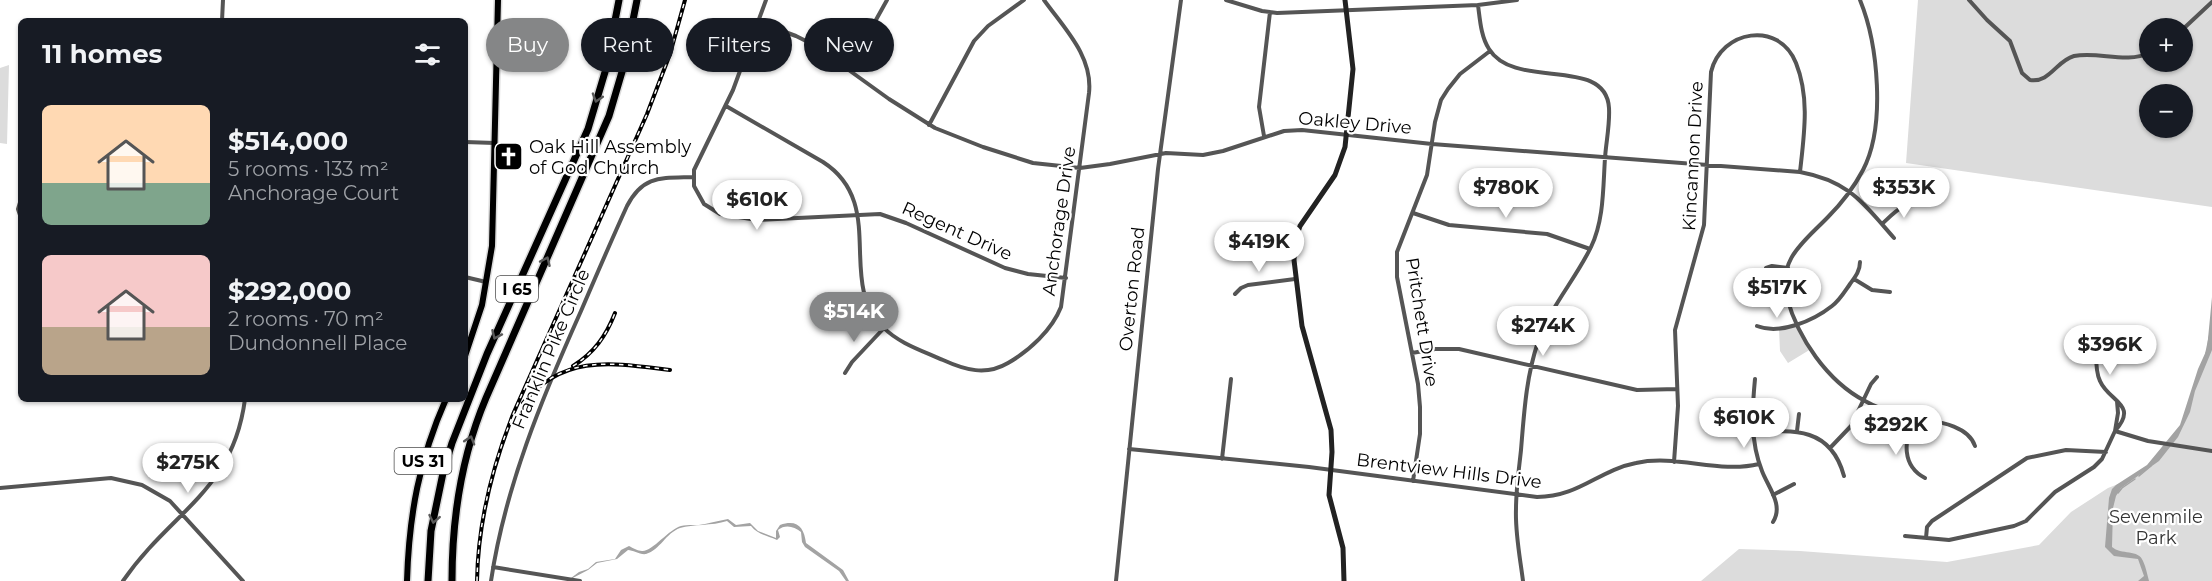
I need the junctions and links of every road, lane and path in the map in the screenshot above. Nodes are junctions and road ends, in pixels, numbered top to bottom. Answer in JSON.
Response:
{"nodes":[{"id":1,"x":223,"y":0,"type":"edge"},
{"id":2,"x":498,"y":0,"type":"edge"},
{"id":3,"x":619,"y":0,"type":"edge"},
{"id":4,"x":637,"y":0,"type":"edge"},
{"id":5,"x":766,"y":0,"type":"edge"},
{"id":6,"x":887,"y":0,"type":"edge"},
{"id":7,"x":1024,"y":0,"type":"edge"},
{"id":8,"x":1044,"y":0,"type":"edge"},
{"id":9,"x":1181,"y":0,"type":"edge"},
{"id":10,"x":1226,"y":0,"type":"edge"},
{"id":11,"x":1345,"y":0,"type":"edge"},
{"id":12,"x":1517,"y":0,"type":"edge"},
{"id":13,"x":1860,"y":0,"type":"edge"},
{"id":14,"x":1970,"y":0,"type":"edge"},
{"id":15,"x":2212,"y":2,"type":"edge"},
{"id":16,"x":1478,"y":5,"type":"junction"},
{"id":17,"x":1347,"y":11,"type":"junction"},
{"id":18,"x":1270,"y":12,"type":"junction"},
{"id":19,"x":222,"y":18,"type":"edge"},
{"id":20,"x":759,"y":18,"type":"edge"},
{"id":21,"x":878,"y":18,"type":"edge"},
{"id":22,"x":2193,"y":20,"type":"edge"},
{"id":23,"x":1490,"y":51,"type":"junction"},
{"id":24,"x":2139,"y":57,"type":"edge"},
{"id":25,"x":739,"y":72,"type":"edge"},
{"id":26,"x":853,"y":72,"type":"edge"},
{"id":27,"x":726,"y":106,"type":"junction"},
{"id":28,"x":930,"y":125,"type":"junction"},
{"id":29,"x":1347,"y":134,"type":"junction"},
{"id":30,"x":1264,"y":136,"type":"junction"},
{"id":31,"x":468,"y":142,"type":"edge"},
{"id":32,"x":495,"y":143,"type":"junction"},
{"id":33,"x":1432,"y":144,"type":"junction"},
{"id":34,"x":1160,"y":155,"type":"junction"},
{"id":35,"x":1605,"y":157,"type":"junction"},
{"id":36,"x":1707,"y":165,"type":"junction"},
{"id":37,"x":1080,"y":168,"type":"junction"},
{"id":38,"x":1800,"y":172,"type":"junction"},
{"id":39,"x":693,"y":177,"type":"junction"},
{"id":40,"x":1850,"y":191,"type":"junction"},
{"id":41,"x":1926,"y":204,"type":"dead end"},
{"id":42,"x":857,"y":213,"type":"junction"},
{"id":43,"x":1413,"y":213,"type":"junction"},
{"id":44,"x":1882,"y":224,"type":"junction"},
{"id":45,"x":1894,"y":238,"type":"dead end"},
{"id":46,"x":1590,"y":249,"type":"junction"},
{"id":47,"x":1860,"y":262,"type":"dead end"},
{"id":48,"x":1766,"y":268,"type":"dead end"},
{"id":49,"x":1788,"y":268,"type":"junction"},
{"id":50,"x":468,"y":278,"type":"edge"},
{"id":51,"x":1066,"y":278,"type":"junction"},
{"id":52,"x":1295,"y":279,"type":"junction"},
{"id":53,"x":1854,"y":279,"type":"junction"},
{"id":54,"x":487,"y":282,"type":"junction"},
{"id":55,"x":1890,"y":292,"type":"dead end"},
{"id":56,"x":1235,"y":294,"type":"dead end"},
{"id":57,"x":1798,"y":323,"type":"junction"},
{"id":58,"x":1757,"y":326,"type":"dead end"},
{"id":59,"x":884,"y":328,"type":"junction"},
{"id":60,"x":468,"y":347,"type":"edge"},
{"id":61,"x":1412,"y":353,"type":"junction"},
{"id":62,"x":2096,"y":353,"type":"dead end"},
{"id":63,"x":1532,"y":366,"type":"junction"},
{"id":64,"x":845,"y":373,"type":"dead end"},
{"id":65,"x":1877,"y":377,"type":"dead end"},
{"id":66,"x":1231,"y":379,"type":"dead end"},
{"id":67,"x":1755,"y":379,"type":"dead end"},
{"id":68,"x":1677,"y":389,"type":"junction"},
{"id":69,"x":1864,"y":401,"type":"junction"},
{"id":70,"x":244,"y":402,"type":"edge"},
{"id":71,"x":445,"y":402,"type":"edge"},
{"id":72,"x":1799,"y":414,"type":"dead end"},
{"id":73,"x":1911,"y":417,"type":"junction"},
{"id":74,"x":1797,"y":431,"type":"junction"},
{"id":75,"x":2115,"y":431,"type":"junction"},
{"id":76,"x":1753,"y":433,"type":"junction"},
{"id":77,"x":1975,"y":446,"type":"dead end"},
{"id":78,"x":1830,"y":448,"type":"junction"},
{"id":79,"x":1129,"y":449,"type":"junction"},
{"id":80,"x":2212,"y":451,"type":"edge"},
{"id":81,"x":2106,"y":452,"type":"junction"},
{"id":82,"x":1222,"y":459,"type":"junction"},
{"id":83,"x":1674,"y":462,"type":"junction"},
{"id":84,"x":1759,"y":464,"type":"junction"},
{"id":85,"x":1330,"y":470,"type":"junction"},
{"id":86,"x":1844,"y":476,"type":"dead end"},
{"id":87,"x":1925,"y":478,"type":"dead end"},
{"id":88,"x":1413,"y":481,"type":"junction"},
{"id":89,"x":1794,"y":484,"type":"dead end"},
{"id":90,"x":0,"y":488,"type":"edge"},
{"id":91,"x":1517,"y":495,"type":"junction"},
{"id":92,"x":1773,"y":495,"type":"junction"},
{"id":93,"x":182,"y":514,"type":"junction"},
{"id":94,"x":1773,"y":522,"type":"dead end"},
{"id":95,"x":1905,"y":536,"type":"dead end"},
{"id":96,"x":1926,"y":538,"type":"junction"},
{"id":97,"x":493,"y":567,"type":"junction"},
{"id":98,"x":577,"y":580,"type":"edge"},
{"id":99,"x":123,"y":581,"type":"edge"},
{"id":100,"x":243,"y":581,"type":"edge"},
{"id":101,"x":407,"y":581,"type":"edge"},
{"id":102,"x":428,"y":581,"type":"edge"},
{"id":103,"x":452,"y":581,"type":"edge"},
{"id":104,"x":491,"y":581,"type":"edge"},
{"id":105,"x":1116,"y":581,"type":"edge"},
{"id":106,"x":1344,"y":581,"type":"edge"},
{"id":107,"x":1523,"y":581,"type":"edge"}],
"edges":[{"from":1,"to":19,"type":"street"},
{"from":2,"to":32,"type":"main road"},
{"from":3,"to":102,"type":"highway","number":"I 65","one_way":true},
{"from":103,"to":4,"type":"highway","number":"I 65","one_way":true},
{"from":5,"to":20,"type":"street"},
{"from":6,"to":21,"type":"street"},
{"from":7,"to":28,"type":"street"},
{"from":8,"to":37,"type":"street","name":"Anchorage Drive"},
{"from":9,"to":34,"type":"street","name":"Overton Road"},
{"from":10,"to":18,"type":"street"},
{"from":11,"to":17,"type":"street"},
{"from":12,"to":16,"type":"street"},
{"from":13,"to":40,"type":"street"},
{"from":14,"to":24,"type":"street"},
{"from":15,"to":22,"type":"street"},
{"from":16,"to":17,"type":"street"},
{"from":16,"to":23,"type":"street"},
{"from":17,"to":18,"type":"street"},
{"from":17,"to":29,"type":"street"},
{"from":18,"to":30,"type":"street"},
{"from":23,"to":33,"type":"street","name":"Pritchett Drive"},
{"from":23,"to":35,"type":"street"},
{"from":25,"to":27,"type":"street"},
{"from":26,"to":28,"type":"street","name":"Oakley Drive"},
{"from":27,"to":39,"type":"street"},
{"from":27,"to":42,"type":"street","name":"Anchorage Drive"},
{"from":28,"to":37,"type":"street","name":"Oakley Drive"},
{"from":29,"to":30,"type":"street","name":"Oakley Drive"},
{"from":29,"to":33,"type":"street","name":"Oakley Drive"},
{"from":29,"to":52,"type":"street"},
{"from":30,"to":34,"type":"street","name":"Oakley Drive"},
{"from":31,"to":32,"type":"street"},
{"from":32,"to":54,"type":"main road"},
{"from":33,"to":35,"type":"street","name":"Oakley Drive"},
{"from":33,"to":43,"type":"street","name":"Pritchett Drive"},
{"from":34,"to":37,"type":"street","name":"Oakley Drive"},
{"from":34,"to":79,"type":"street","name":"Overton Road"},
{"from":35,"to":36,"type":"street","name":"Oakley Drive"},
{"from":35,"to":46,"type":"street"},
{"from":36,"to":38,"type":"street","name":"Oakley Drive"},
{"from":36,"to":38,"type":"street","name":"Kincannon Drive"},
{"from":36,"to":68,"type":"street","name":"Kincannon Drive"},
{"from":37,"to":51,"type":"street","name":"Anchorage Drive"},
{"from":38,"to":40,"type":"street","name":"Oakley Drive"},
{"from":39,"to":42,"type":"street","name":"Regent Drive"},
{"from":39,"to":97,"type":"street","name":"Franklin Pike Circle"},
{"from":40,"to":44,"type":"street","name":"Oakley Drive"},
{"from":40,"to":49,"type":"street"},
{"from":41,"to":44,"type":"street"},
{"from":42,"to":51,"type":"street","name":"Regent Drive"},
{"from":42,"to":59,"type":"street","name":"Anchorage Drive"},
{"from":43,"to":46,"type":"street"},
{"from":43,"to":61,"type":"street","name":"Pritchett Drive"},
{"from":44,"to":45,"type":"street","name":"Oakley Drive"},
{"from":46,"to":63,"type":"street"},
{"from":47,"to":53,"type":"street"},
{"from":48,"to":49,"type":"street"},
{"from":49,"to":57,"type":"street"},
{"from":50,"to":54,"type":"street"},
{"from":51,"to":59,"type":"street","name":"Anchorage Drive"},
{"from":52,"to":56,"type":"street"},
{"from":52,"to":85,"type":"street"},
{"from":53,"to":55,"type":"street"},
{"from":53,"to":57,"type":"street"},
{"from":54,"to":60,"type":"main road"},
{"from":57,"to":58,"type":"street"},
{"from":57,"to":69,"type":"street"},
{"from":59,"to":64,"type":"street"},
{"from":61,"to":63,"type":"street"},
{"from":61,"to":88,"type":"street","name":"Pritchett Drive"},
{"from":62,"to":75,"type":"street"},
{"from":63,"to":68,"type":"street"},
{"from":63,"to":91,"type":"street"},
{"from":65,"to":69,"type":"street"},
{"from":66,"to":82,"type":"street"},
{"from":67,"to":76,"type":"street"},
{"from":68,"to":83,"type":"street","name":"Kincannon Drive"},
{"from":69,"to":73,"type":"street"},
{"from":69,"to":78,"type":"street"},
{"from":70,"to":93,"type":"street"},
{"from":71,"to":101,"type":"main road","number":"US 31"},
{"from":72,"to":74,"type":"street"},
{"from":73,"to":77,"type":"street"},
{"from":73,"to":87,"type":"street"},
{"from":74,"to":76,"type":"street"},
{"from":74,"to":78,"type":"street"},
{"from":75,"to":80,"type":"street"},
{"from":75,"to":81,"type":"street"},
{"from":76,"to":84,"type":"street"},
{"from":78,"to":86,"type":"street"},
{"from":79,"to":82,"type":"street","name":"Brentview Hills Drive"},
{"from":79,"to":105,"type":"street","name":"Overton Road"},
{"from":81,"to":96,"type":"street"},
{"from":81,"to":96,"type":"street"},
{"from":82,"to":85,"type":"street","name":"Brentview Hills Drive"},
{"from":83,"to":84,"type":"street","name":"Brentview Hills Drive"},
{"from":83,"to":91,"type":"street","name":"Brentview Hills Drive"},
{"from":84,"to":92,"type":"street"},
{"from":85,"to":88,"type":"street","name":"Brentview Hills Drive"},
{"from":85,"to":106,"type":"street"},
{"from":88,"to":91,"type":"street","name":"Brentview Hills Drive"},
{"from":89,"to":92,"type":"street"},
{"from":90,"to":93,"type":"street"},
{"from":91,"to":107,"type":"street"},
{"from":92,"to":94,"type":"street"},
{"from":93,"to":99,"type":"street"},
{"from":93,"to":100,"type":"street"},
{"from":95,"to":96,"type":"street"},
{"from":97,"to":98,"type":"street"},
{"from":97,"to":104,"type":"street","name":"Franklin Pike Circle"}]}
